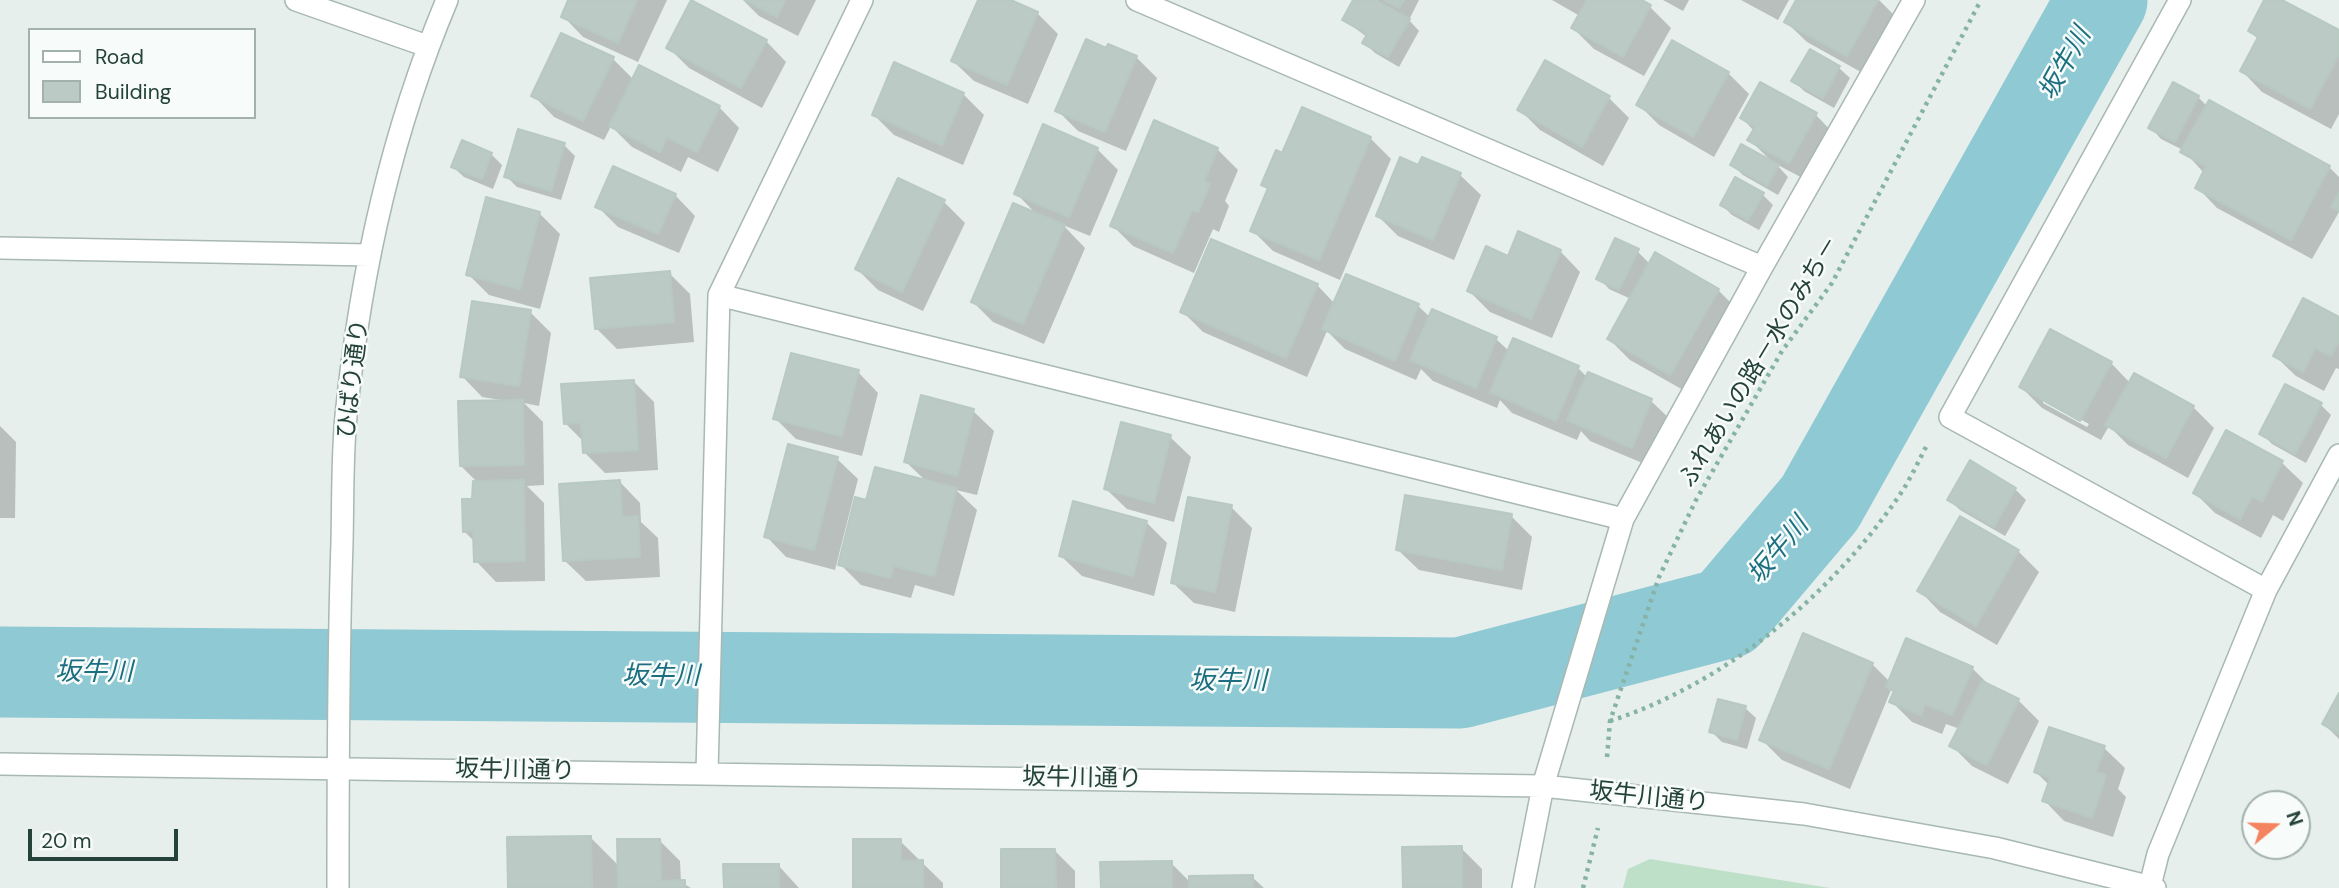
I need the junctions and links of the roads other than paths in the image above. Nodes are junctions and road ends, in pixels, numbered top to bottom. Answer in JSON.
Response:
{"nodes":[{"id":1,"x":296,"y":0,"type":"edge"},
{"id":2,"x":447,"y":0,"type":"edge"},
{"id":3,"x":862,"y":0,"type":"edge"},
{"id":4,"x":1137,"y":0,"type":"edge"},
{"id":5,"x":1914,"y":0,"type":"edge"},
{"id":6,"x":2180,"y":0,"type":"edge"},
{"id":7,"x":427,"y":46,"type":"junction"},
{"id":8,"x":0,"y":247,"type":"edge"},
{"id":9,"x":370,"y":255,"type":"junction"},
{"id":10,"x":1762,"y":267,"type":"junction"},
{"id":11,"x":719,"y":295,"type":"junction"},
{"id":12,"x":2339,"y":455,"type":"edge"},
{"id":13,"x":1623,"y":519,"type":"junction"},
{"id":14,"x":2266,"y":590,"type":"junction"},
{"id":15,"x":0,"y":764,"type":"edge"},
{"id":16,"x":338,"y":769,"type":"junction"},
{"id":17,"x":707,"y":773,"type":"junction"},
{"id":18,"x":1543,"y":786,"type":"junction"},
{"id":19,"x":2153,"y":887,"type":"edge"},
{"id":20,"x":338,"y":888,"type":"edge"},
{"id":21,"x":1523,"y":888,"type":"edge"}],
"edges":[{"from":1,"to":7,"type":"street"},
{"from":2,"to":7,"type":"street","name":"ひばり通り"},
{"from":3,"to":11,"type":"street"},
{"from":4,"to":10,"type":"street"},
{"from":5,"to":10,"type":"street"},
{"from":6,"to":14,"type":"street"},
{"from":7,"to":9,"type":"street","name":"ひばり通り"},
{"from":8,"to":9,"type":"street"},
{"from":9,"to":16,"type":"street","name":"ひばり通り"},
{"from":10,"to":13,"type":"street"},
{"from":11,"to":13,"type":"street"},
{"from":11,"to":17,"type":"street"},
{"from":12,"to":14,"type":"street"},
{"from":13,"to":18,"type":"street"},
{"from":14,"to":19,"type":"street"},
{"from":15,"to":16,"type":"street","name":"坂牛川通り"},
{"from":16,"to":17,"type":"street","name":"坂牛川通り"},
{"from":16,"to":20,"type":"street","name":"ひばり通り"},
{"from":17,"to":18,"type":"street","name":"坂牛川通り"},
{"from":18,"to":19,"type":"street","name":"坂牛川通り"},
{"from":18,"to":21,"type":"street"}]}
